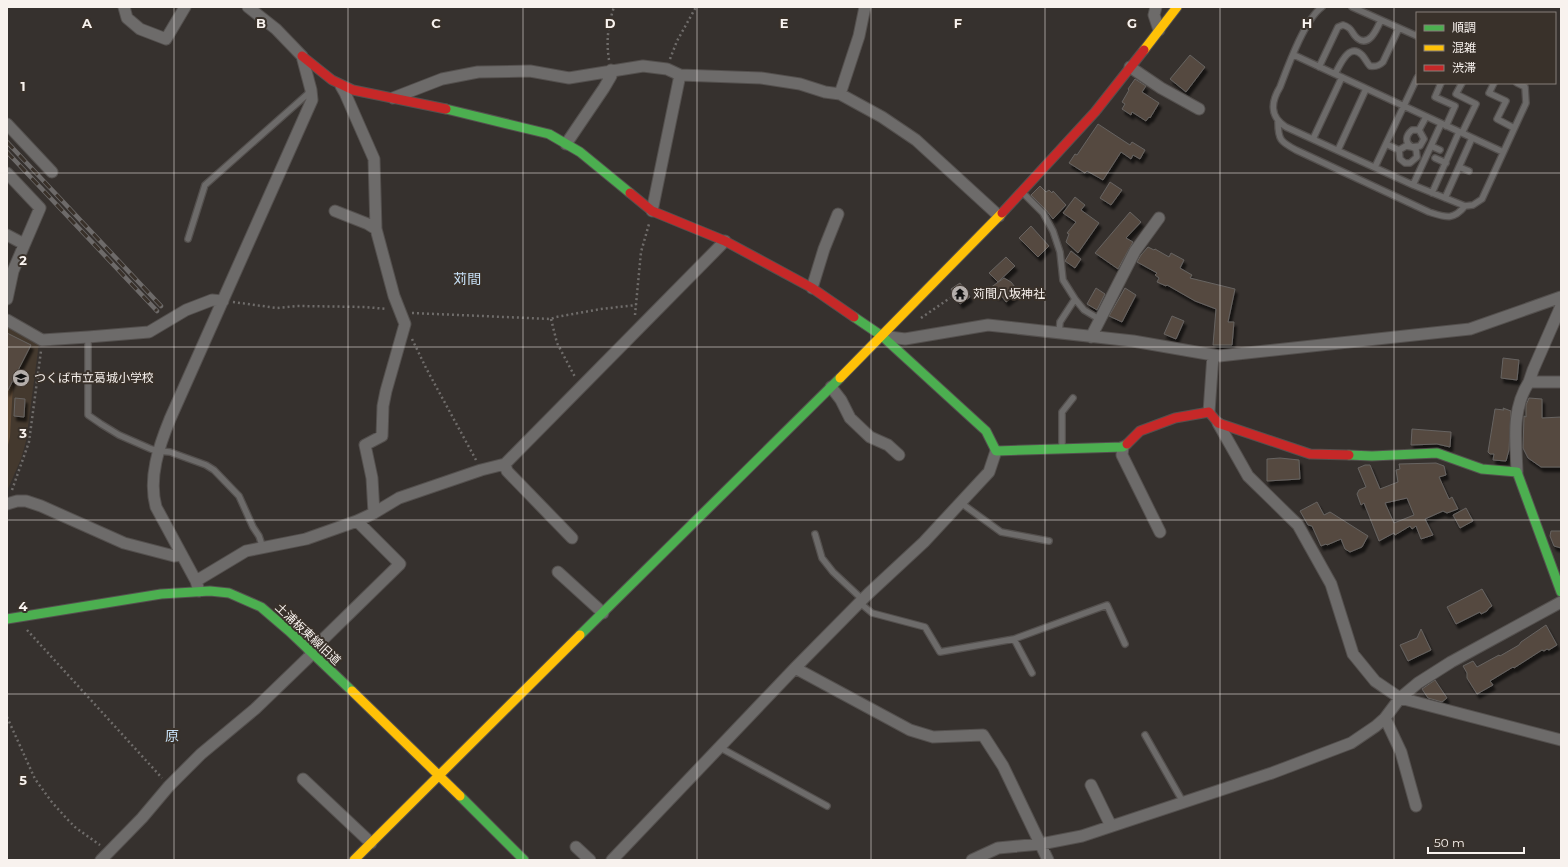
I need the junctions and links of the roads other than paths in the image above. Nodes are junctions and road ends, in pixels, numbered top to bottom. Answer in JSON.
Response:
{"nodes":[{"id":1,"x":124,"y":7,"type":"edge"},
{"id":2,"x":185,"y":7,"type":"edge"},
{"id":3,"x":248,"y":7,"type":"edge"},
{"id":4,"x":865,"y":7,"type":"edge"},
{"id":5,"x":1156,"y":7,"type":"edge"},
{"id":6,"x":1177,"y":7,"type":"edge"},
{"id":7,"x":1352,"y":7,"type":"edge"},
{"id":8,"x":1320,"y":8,"type":"edge"},
{"id":9,"x":1381,"y":20,"type":"junction"},
{"id":10,"x":1399,"y":28,"type":"junction"},
{"id":11,"x":1159,"y":30,"type":"junction"},
{"id":12,"x":1416,"y":36,"type":"edge"},
{"id":13,"x":1294,"y":55,"type":"junction"},
{"id":14,"x":302,"y":56,"type":"junction"},
{"id":15,"x":1130,"y":67,"type":"junction"},
{"id":16,"x":1319,"y":67,"type":"junction"},
{"id":17,"x":611,"y":70,"type":"junction"},
{"id":18,"x":680,"y":74,"type":"junction"},
{"id":19,"x":1335,"y":74,"type":"junction"},
{"id":20,"x":1342,"y":77,"type":"junction"},
{"id":21,"x":1416,"y":80,"type":"edge"},
{"id":22,"x":1441,"y":84,"type":"edge"},
{"id":23,"x":1461,"y":84,"type":"edge"},
{"id":24,"x":1494,"y":84,"type":"edge"},
{"id":25,"x":1519,"y":84,"type":"edge"},
{"id":26,"x":341,"y":86,"type":"junction"},
{"id":27,"x":1366,"y":89,"type":"junction"},
{"id":28,"x":311,"y":90,"type":"junction"},
{"id":29,"x":840,"y":94,"type":"junction"},
{"id":30,"x":393,"y":98,"type":"junction"},
{"id":31,"x":1404,"y":106,"type":"junction"},
{"id":32,"x":1199,"y":109,"type":"dead end"},
{"id":33,"x":1426,"y":117,"type":"junction"},
{"id":34,"x":1278,"y":122,"type":"junction"},
{"id":35,"x":7,"y":124,"type":"edge"},
{"id":36,"x":1444,"y":125,"type":"junction"},
{"id":37,"x":1514,"y":128,"type":"junction"},
{"id":38,"x":1420,"y":130,"type":"junction"},
{"id":39,"x":1461,"y":133,"type":"junction"},
{"id":40,"x":1472,"y":138,"type":"junction"},
{"id":41,"x":1313,"y":139,"type":"junction"},
{"id":42,"x":566,"y":144,"type":"junction"},
{"id":43,"x":1386,"y":144,"type":"junction"},
{"id":44,"x":1431,"y":146,"type":"junction"},
{"id":45,"x":1412,"y":147,"type":"junction"},
{"id":46,"x":1338,"y":150,"type":"junction"},
{"id":47,"x":1400,"y":150,"type":"junction"},
{"id":48,"x":1440,"y":150,"type":"dead end"},
{"id":49,"x":1503,"y":152,"type":"junction"},
{"id":50,"x":1435,"y":158,"type":"dead end"},
{"id":51,"x":1446,"y":163,"type":"junction"},
{"id":52,"x":1375,"y":167,"type":"junction"},
{"id":53,"x":1459,"y":167,"type":"junction"},
{"id":54,"x":1468,"y":171,"type":"dead end"},
{"id":55,"x":52,"y":172,"type":"dead end"},
{"id":56,"x":7,"y":173,"type":"edge"},
{"id":57,"x":1413,"y":185,"type":"junction"},
{"id":58,"x":1022,"y":191,"type":"junction"},
{"id":59,"x":1432,"y":193,"type":"junction"},
{"id":60,"x":1445,"y":198,"type":"junction"},
{"id":61,"x":1465,"y":206,"type":"junction"},
{"id":62,"x":335,"y":212,"type":"dead end"},
{"id":63,"x":652,"y":212,"type":"junction"},
{"id":64,"x":838,"y":214,"type":"dead end"},
{"id":65,"x":999,"y":216,"type":"junction"},
{"id":66,"x":1159,"y":218,"type":"dead end"},
{"id":67,"x":376,"y":229,"type":"junction"},
{"id":68,"x":7,"y":235,"type":"edge"},
{"id":69,"x":188,"y":239,"type":"dead end"},
{"id":70,"x":725,"y":241,"type":"junction"},
{"id":71,"x":24,"y":244,"type":"junction"},
{"id":72,"x":812,"y":288,"type":"junction"},
{"id":73,"x":1561,"y":297,"type":"edge"},
{"id":74,"x":7,"y":299,"type":"edge"},
{"id":75,"x":1075,"y":300,"type":"junction"},
{"id":76,"x":222,"y":301,"type":"junction"},
{"id":77,"x":1561,"y":306,"type":"edge"},
{"id":78,"x":1099,"y":319,"type":"junction"},
{"id":79,"x":7,"y":320,"type":"edge"},
{"id":80,"x":1059,"y":333,"type":"junction"},
{"id":81,"x":882,"y":336,"type":"junction"},
{"id":82,"x":1091,"y":336,"type":"junction"},
{"id":83,"x":88,"y":337,"type":"junction"},
{"id":84,"x":1213,"y":355,"type":"junction"},
{"id":85,"x":1529,"y":382,"type":"junction"},
{"id":86,"x":1561,"y":382,"type":"edge"},
{"id":87,"x":831,"y":387,"type":"junction"},
{"id":88,"x":1073,"y":398,"type":"dead end"},
{"id":89,"x":1209,"y":412,"type":"junction"},
{"id":90,"x":1218,"y":423,"type":"junction"},
{"id":91,"x":1123,"y":447,"type":"junction"},
{"id":92,"x":1062,"y":449,"type":"junction"},
{"id":93,"x":158,"y":451,"type":"junction"},
{"id":94,"x":996,"y":451,"type":"junction"},
{"id":95,"x":898,"y":455,"type":"dead end"},
{"id":96,"x":505,"y":464,"type":"junction"},
{"id":97,"x":1517,"y":472,"type":"junction"},
{"id":98,"x":961,"y":503,"type":"junction"},
{"id":99,"x":7,"y":504,"type":"edge"},
{"id":100,"x":374,"y":513,"type":"junction"},
{"id":101,"x":357,"y":521,"type":"junction"},
{"id":102,"x":1160,"y":532,"type":"dead end"},
{"id":103,"x":814,"y":534,"type":"dead end"},
{"id":104,"x":572,"y":538,"type":"dead end"},
{"id":105,"x":1049,"y":541,"type":"dead end"},
{"id":106,"x":263,"y":548,"type":"junction"},
{"id":107,"x":182,"y":555,"type":"junction"},
{"id":108,"x":558,"y":572,"type":"dead end"},
{"id":109,"x":198,"y":586,"type":"junction"},
{"id":110,"x":1561,"y":592,"type":"edge"},
{"id":111,"x":862,"y":601,"type":"junction"},
{"id":112,"x":1561,"y":602,"type":"edge"},
{"id":113,"x":603,"y":613,"type":"junction"},
{"id":114,"x":7,"y":619,"type":"edge"},
{"id":115,"x":1014,"y":639,"type":"junction"},
{"id":116,"x":1125,"y":644,"type":"dead end"},
{"id":117,"x":311,"y":653,"type":"junction"},
{"id":118,"x":795,"y":668,"type":"junction"},
{"id":119,"x":1032,"y":672,"type":"dead end"},
{"id":120,"x":1400,"y":698,"type":"junction"},
{"id":121,"x":1385,"y":718,"type":"junction"},
{"id":122,"x":1145,"y":735,"type":"dead end"},
{"id":123,"x":1561,"y":740,"type":"edge"},
{"id":124,"x":719,"y":747,"type":"junction"},
{"id":125,"x":440,"y":776,"type":"junction"},
{"id":126,"x":303,"y":779,"type":"dead end"},
{"id":127,"x":1091,"y":785,"type":"dead end"},
{"id":128,"x":1183,"y":802,"type":"junction"},
{"id":129,"x":827,"y":806,"type":"dead end"},
{"id":130,"x":1416,"y":806,"type":"dead end"},
{"id":131,"x":1111,"y":826,"type":"junction"},
{"id":132,"x":371,"y":843,"type":"junction"},
{"id":133,"x":1041,"y":844,"type":"junction"},
{"id":134,"x":576,"y":847,"type":"dead end"},
{"id":135,"x":105,"y":856,"type":"edge"},
{"id":136,"x":354,"y":860,"type":"edge"},
{"id":137,"x":524,"y":860,"type":"edge"},
{"id":138,"x":590,"y":860,"type":"edge"},
{"id":139,"x":612,"y":860,"type":"edge"},
{"id":140,"x":972,"y":860,"type":"edge"},
{"id":141,"x":1048,"y":860,"type":"edge"}],
"edges":[{"from":1,"to":2,"type":"street"},
{"from":3,"to":14,"type":"street"},
{"from":4,"to":29,"type":"street"},
{"from":5,"to":11,"type":"street"},
{"from":6,"to":11,"type":"street"},
{"from":7,"to":9,"type":"lane"},
{"from":8,"to":13,"type":"lane"},
{"from":9,"to":10,"type":"lane"},
{"from":9,"to":16,"type":"lane"},
{"from":10,"to":12,"type":"lane"},
{"from":10,"to":19,"type":"lane"},
{"from":11,"to":15,"type":"street"},
{"from":13,"to":16,"type":"lane"},
{"from":13,"to":34,"type":"lane"},
{"from":14,"to":26,"type":"street"},
{"from":14,"to":28,"type":"street"},
{"from":15,"to":32,"type":"street"},
{"from":15,"to":58,"type":"street"},
{"from":16,"to":19,"type":"lane"},
{"from":17,"to":18,"type":"street"},
{"from":17,"to":30,"type":"street"},
{"from":17,"to":42,"type":"street"},
{"from":18,"to":29,"type":"street"},
{"from":18,"to":63,"type":"street"},
{"from":19,"to":20,"type":"lane"},
{"from":20,"to":27,"type":"lane"},
{"from":20,"to":41,"type":"lane"},
{"from":21,"to":31,"type":"lane"},
{"from":22,"to":36,"type":"lane"},
{"from":23,"to":39,"type":"lane"},
{"from":24,"to":37,"type":"lane"},
{"from":25,"to":37,"type":"lane"},
{"from":26,"to":30,"type":"street"},
{"from":26,"to":67,"type":"street"},
{"from":27,"to":31,"type":"lane"},
{"from":27,"to":46,"type":"lane"},
{"from":28,"to":69,"type":"lane"},
{"from":28,"to":76,"type":"street"},
{"from":29,"to":65,"type":"street"},
{"from":30,"to":42,"type":"street"},
{"from":31,"to":33,"type":"lane"},
{"from":31,"to":43,"type":"lane"},
{"from":33,"to":36,"type":"lane"},
{"from":33,"to":38,"type":"lane"},
{"from":34,"to":41,"type":"lane"},
{"from":34,"to":61,"type":"lane"},
{"from":35,"to":55,"type":"street"},
{"from":36,"to":39,"type":"lane"},
{"from":36,"to":44,"type":"lane"},
{"from":37,"to":49,"type":"lane"},
{"from":38,"to":45,"type":"lane"},
{"from":38,"to":45,"type":"lane"},
{"from":39,"to":40,"type":"lane"},
{"from":39,"to":51,"type":"lane"},
{"from":40,"to":49,"type":"lane"},
{"from":40,"to":53,"type":"lane"},
{"from":41,"to":46,"type":"lane"},
{"from":42,"to":63,"type":"street"},
{"from":43,"to":47,"type":"lane"},
{"from":43,"to":52,"type":"lane"},
{"from":44,"to":48,"type":"lane"},
{"from":44,"to":57,"type":"lane"},
{"from":45,"to":47,"type":"lane"},
{"from":45,"to":47,"type":"lane"},
{"from":46,"to":52,"type":"lane"},
{"from":49,"to":61,"type":"lane"},
{"from":50,"to":51,"type":"lane"},
{"from":51,"to":59,"type":"lane"},
{"from":52,"to":57,"type":"lane"},
{"from":53,"to":54,"type":"lane"},
{"from":53,"to":60,"type":"lane"},
{"from":56,"to":71,"type":"street"},
{"from":57,"to":59,"type":"lane"},
{"from":58,"to":65,"type":"street"},
{"from":58,"to":75,"type":"lane"},
{"from":59,"to":60,"type":"lane"},
{"from":60,"to":61,"type":"lane"},
{"from":62,"to":67,"type":"street"},
{"from":63,"to":70,"type":"street"},
{"from":64,"to":72,"type":"street"},
{"from":65,"to":81,"type":"street"},
{"from":66,"to":78,"type":"street"},
{"from":67,"to":100,"type":"street"},
{"from":68,"to":71,"type":"street"},
{"from":70,"to":72,"type":"street"},
{"from":70,"to":96,"type":"street"},
{"from":71,"to":74,"type":"street"},
{"from":72,"to":81,"type":"street"},
{"from":73,"to":84,"type":"street"},
{"from":75,"to":78,"type":"lane"},
{"from":75,"to":80,"type":"lane"},
{"from":76,"to":83,"type":"street"},
{"from":76,"to":93,"type":"street"},
{"from":77,"to":85,"type":"street"},
{"from":78,"to":82,"type":"street"},
{"from":79,"to":83,"type":"street"},
{"from":80,"to":81,"type":"street"},
{"from":80,"to":82,"type":"street"},
{"from":81,"to":87,"type":"street"},
{"from":81,"to":94,"type":"street"},
{"from":82,"to":84,"type":"street"},
{"from":83,"to":93,"type":"lane"},
{"from":84,"to":89,"type":"street"},
{"from":85,"to":86,"type":"street"},
{"from":85,"to":97,"type":"street"},
{"from":87,"to":95,"type":"street"},
{"from":87,"to":113,"type":"street"},
{"from":88,"to":92,"type":"lane"},
{"from":89,"to":90,"type":"street"},
{"from":89,"to":91,"type":"street"},
{"from":90,"to":97,"type":"street"},
{"from":90,"to":120,"type":"street"},
{"from":91,"to":92,"type":"street"},
{"from":91,"to":102,"type":"street"},
{"from":92,"to":94,"type":"street"},
{"from":93,"to":106,"type":"lane"},
{"from":93,"to":107,"type":"street"},
{"from":94,"to":98,"type":"street"},
{"from":96,"to":100,"type":"street"},
{"from":96,"to":104,"type":"street"},
{"from":97,"to":110,"type":"street"},
{"from":98,"to":105,"type":"lane"},
{"from":98,"to":111,"type":"street"},
{"from":99,"to":107,"type":"street"},
{"from":100,"to":101,"type":"street"},
{"from":101,"to":106,"type":"street"},
{"from":101,"to":117,"type":"street"},
{"from":103,"to":111,"type":"lane"},
{"from":106,"to":109,"type":"street"},
{"from":107,"to":109,"type":"street"},
{"from":108,"to":113,"type":"street"},
{"from":109,"to":114,"type":"street","name":"土浦板東線旧道"},
{"from":109,"to":117,"type":"street","name":"土浦板東線旧道"},
{"from":111,"to":115,"type":"lane"},
{"from":111,"to":118,"type":"street"},
{"from":112,"to":120,"type":"street"},
{"from":113,"to":125,"type":"street"},
{"from":115,"to":116,"type":"lane"},
{"from":115,"to":119,"type":"lane"},
{"from":117,"to":125,"type":"street","name":"土浦板東線旧道"},
{"from":117,"to":135,"type":"street"},
{"from":118,"to":124,"type":"street"},
{"from":118,"to":133,"type":"street"},
{"from":120,"to":121,"type":"street"},
{"from":120,"to":123,"type":"street"},
{"from":121,"to":128,"type":"street"},
{"from":121,"to":130,"type":"street"},
{"from":122,"to":128,"type":"lane"},
{"from":124,"to":129,"type":"lane"},
{"from":124,"to":139,"type":"street"},
{"from":125,"to":132,"type":"street"},
{"from":125,"to":137,"type":"street","name":"土浦板東線旧道"},
{"from":126,"to":132,"type":"street"},
{"from":127,"to":131,"type":"street"},
{"from":128,"to":131,"type":"street"},
{"from":131,"to":133,"type":"street"},
{"from":132,"to":136,"type":"street"},
{"from":133,"to":140,"type":"street"},
{"from":133,"to":141,"type":"street"},
{"from":134,"to":138,"type":"street"}]}
